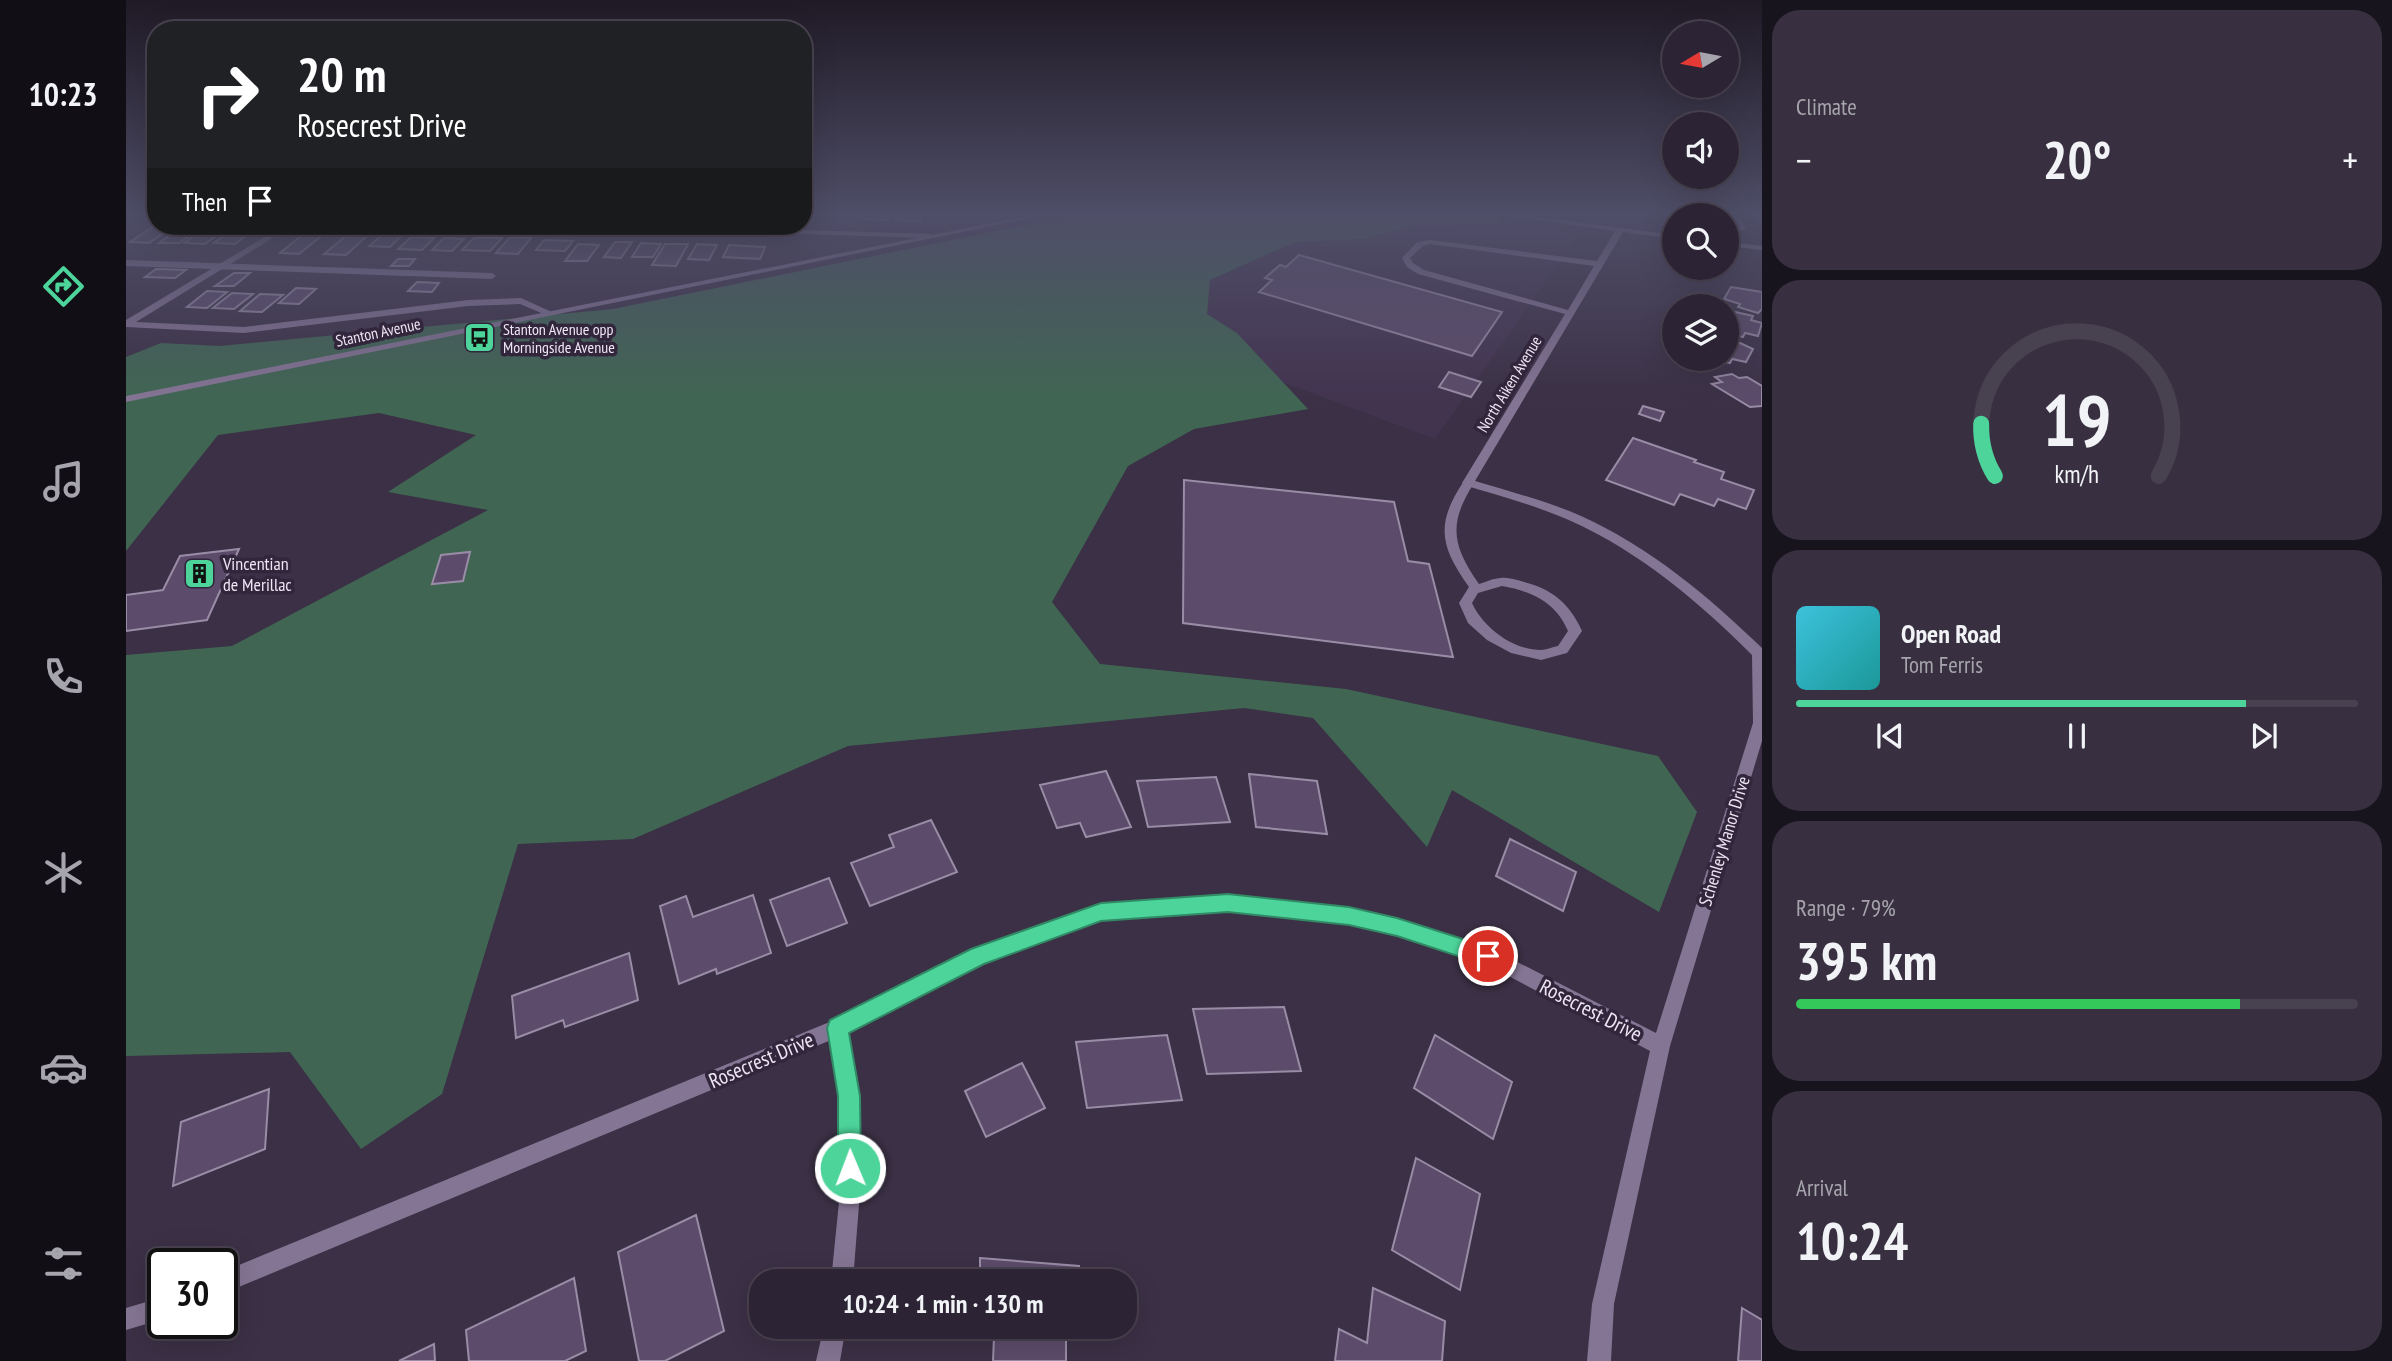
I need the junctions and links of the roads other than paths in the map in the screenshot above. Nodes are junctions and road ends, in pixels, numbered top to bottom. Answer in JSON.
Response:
{"nodes":[{"id":1,"x":202,"y":278,"type":"edge"},
{"id":2,"x":725,"y":278,"type":"edge"},
{"id":3,"x":1441,"y":278,"type":"edge"},
{"id":4,"x":1591,"y":278,"type":"edge"},
{"id":5,"x":549,"y":313,"type":"junction"},
{"id":6,"x":1570,"y":313,"type":"junction"},
{"id":7,"x":126,"y":324,"type":"edge"},
{"id":8,"x":126,"y":399,"type":"edge"},
{"id":9,"x":1468,"y":483,"type":"junction"},
{"id":10,"x":1475,"y":587,"type":"junction"},
{"id":11,"x":1761,"y":653,"type":"edge"},
{"id":12,"x":838,"y":1028,"type":"junction"},
{"id":13,"x":1661,"y":1046,"type":"junction"},
{"id":14,"x":843,"y":1269,"type":"edge"},
{"id":15,"x":238,"y":1276,"type":"edge"},
{"id":16,"x":147,"y":1313,"type":"edge"},
{"id":17,"x":126,"y":1320,"type":"edge"},
{"id":18,"x":832,"y":1339,"type":"edge"},
{"id":19,"x":828,"y":1361,"type":"edge"},
{"id":20,"x":1599,"y":1361,"type":"edge"}],
"edges":[{"from":1,"to":7,"type":"street"},
{"from":2,"to":5,"type":"street","name":"Stanton Avenue"},
{"from":3,"to":6,"type":"street"},
{"from":4,"to":6,"type":"street","name":"North Aiken Avenue"},
{"from":5,"to":7,"type":"street"},
{"from":5,"to":8,"type":"street","name":"Stanton Avenue"},
{"from":6,"to":9,"type":"street","name":"North Aiken Avenue"},
{"from":9,"to":10,"type":"street","name":"North Aiken Avenue"},
{"from":9,"to":11,"type":"street","name":"Schenley Manor Drive"},
{"from":10,"to":10,"type":"street"},
{"from":11,"to":13,"type":"street","name":"Schenley Manor Drive"},
{"from":12,"to":13,"type":"street","name":"Rosecrest Drive"},
{"from":12,"to":14,"type":"street"},
{"from":12,"to":15,"type":"street","name":"Rosecrest Drive"},
{"from":13,"to":20,"type":"street","name":"Schenley Manor Drive"},
{"from":16,"to":17,"type":"street"},
{"from":18,"to":19,"type":"street"}]}
